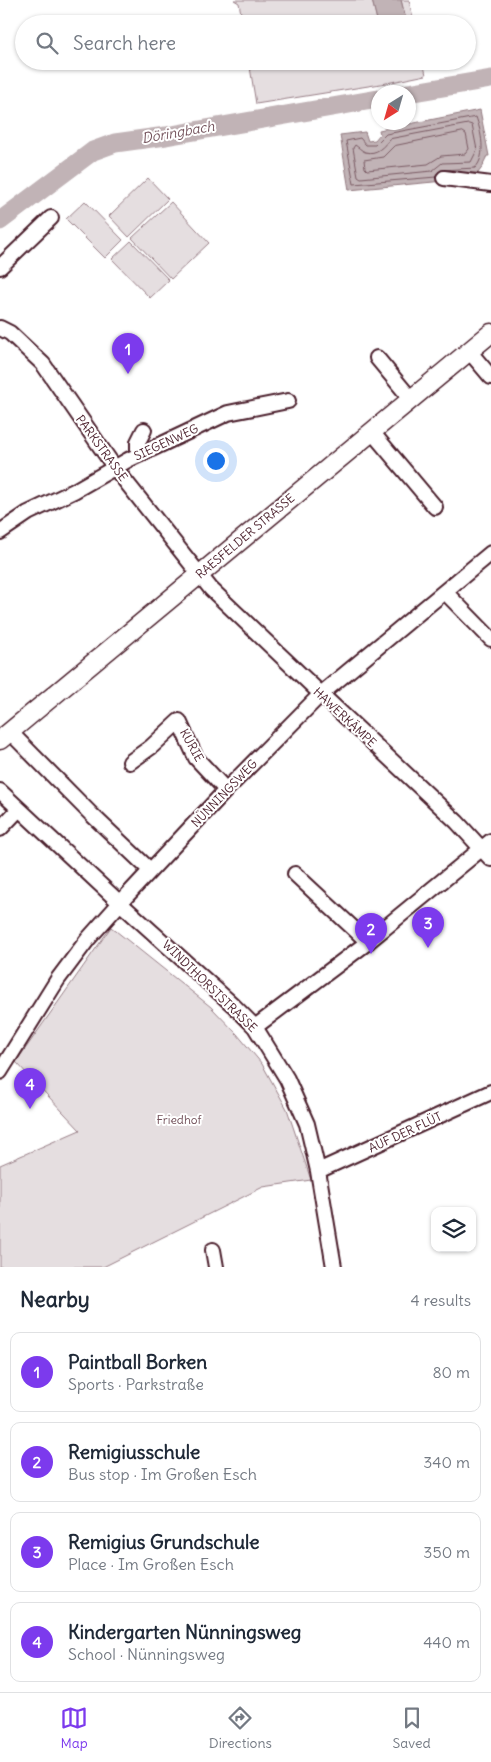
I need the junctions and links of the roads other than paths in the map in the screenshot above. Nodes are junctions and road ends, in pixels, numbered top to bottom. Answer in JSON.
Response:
{"nodes":[{"id":1,"x":444,"y":178,"type":"dead end"},
{"id":2,"x":491,"y":184,"type":"edge"},
{"id":3,"x":51,"y":218,"type":"dead end"},
{"id":4,"x":0,"y":267,"type":"edge"},
{"id":5,"x":0,"y":328,"type":"edge"},
{"id":6,"x":491,"y":333,"type":"edge"},
{"id":7,"x":469,"y":351,"type":"junction"},
{"id":8,"x":378,"y":358,"type":"dead end"},
{"id":9,"x":491,"y":377,"type":"edge"},
{"id":10,"x":412,"y":399,"type":"junction"},
{"id":11,"x":288,"y":402,"type":"dead end"},
{"id":12,"x":144,"y":430,"type":"dead end"},
{"id":13,"x":372,"y":432,"type":"junction"},
{"id":14,"x":138,"y":455,"type":"junction"},
{"id":15,"x":115,"y":468,"type":"junction"},
{"id":16,"x":435,"y":507,"type":"dead end"},
{"id":17,"x":0,"y":532,"type":"edge"},
{"id":18,"x":491,"y":552,"type":"edge"},
{"id":19,"x":200,"y":575,"type":"junction"},
{"id":20,"x":445,"y":592,"type":"junction"},
{"id":21,"x":491,"y":638,"type":"edge"},
{"id":22,"x":321,"y":694,"type":"junction"},
{"id":23,"x":5,"y":736,"type":"edge"},
{"id":24,"x":130,"y":762,"type":"dead end"},
{"id":25,"x":226,"y":790,"type":"junction"},
{"id":26,"x":0,"y":791,"type":"edge"},
{"id":27,"x":20,"y":809,"type":"junction"},
{"id":28,"x":0,"y":829,"type":"edge"},
{"id":29,"x":488,"y":850,"type":"edge"},
{"id":30,"x":150,"y":870,"type":"junction"},
{"id":31,"x":296,"y":874,"type":"dead end"},
{"id":32,"x":120,"y":903,"type":"junction"},
{"id":33,"x":368,"y":942,"type":"junction"},
{"id":34,"x":255,"y":1027,"type":"junction"},
{"id":35,"x":0,"y":1072,"type":"edge"},
{"id":36,"x":491,"y":1092,"type":"edge"},
{"id":37,"x":318,"y":1171,"type":"junction"},
{"id":38,"x":214,"y":1250,"type":"dead end"},
{"id":39,"x":216,"y":1267,"type":"edge"},
{"id":40,"x":334,"y":1267,"type":"edge"}],
"edges":[{"from":1,"to":2,"type":"street"},
{"from":3,"to":4,"type":"street"},
{"from":5,"to":15,"type":"street","name":"PARKSTRASSE"},
{"from":6,"to":7,"type":"main road","name":"RAESFELDER STRASSE"},
{"from":7,"to":9,"type":"street"},
{"from":7,"to":10,"type":"main road","name":"RAESFELDER STRASSE"},
{"from":8,"to":10,"type":"street"},
{"from":10,"to":13,"type":"main road","name":"RAESFELDER STRASSE"},
{"from":11,"to":14,"type":"street","name":"SIEGENWEG"},
{"from":12,"to":14,"type":"street"},
{"from":13,"to":16,"type":"street"},
{"from":13,"to":19,"type":"main road","name":"RAESFELDER STRASSE"},
{"from":14,"to":15,"type":"street","name":"SIEGENWEG"},
{"from":15,"to":17,"type":"street","name":"SIEGENWEG"},
{"from":15,"to":19,"type":"street","name":"PARKSTRASSE"},
{"from":18,"to":20,"type":"street","name":"NÜNNINGSWEG"},
{"from":19,"to":22,"type":"street","name":"HAWERKÄMPE"},
{"from":19,"to":23,"type":"main road","name":"RAESFELDER STRASSE"},
{"from":20,"to":21,"type":"street"},
{"from":20,"to":22,"type":"street","name":"NÜNNINGSWEG"},
{"from":22,"to":25,"type":"street","name":"NÜNNINGSWEG"},
{"from":22,"to":29,"type":"street","name":"HAWERKÄMPE"},
{"from":23,"to":30,"type":"street"},
{"from":24,"to":25,"type":"street","name":"KURIE"},
{"from":25,"to":30,"type":"street","name":"NÜNNINGSWEG"},
{"from":26,"to":27,"type":"street","name":"WINDTHORSTSTRASSE"},
{"from":27,"to":28,"type":"street"},
{"from":27,"to":32,"type":"street","name":"WINDTHORSTSTRASSE"},
{"from":29,"to":33,"type":"street"},
{"from":30,"to":32,"type":"street","name":"NÜNNINGSWEG"},
{"from":31,"to":33,"type":"street"},
{"from":32,"to":34,"type":"street","name":"WINDTHORSTSTRASSE"},
{"from":32,"to":35,"type":"street","name":"NÜNNINGSWEG"},
{"from":33,"to":34,"type":"street"},
{"from":34,"to":37,"type":"street","name":"WINDTHORSTSTRASSE"},
{"from":36,"to":37,"type":"street","name":"AUF DER FLÜT"},
{"from":37,"to":40,"type":"street","name":"WINDTHORSTSTRASSE"},
{"from":38,"to":39,"type":"street"}]}
